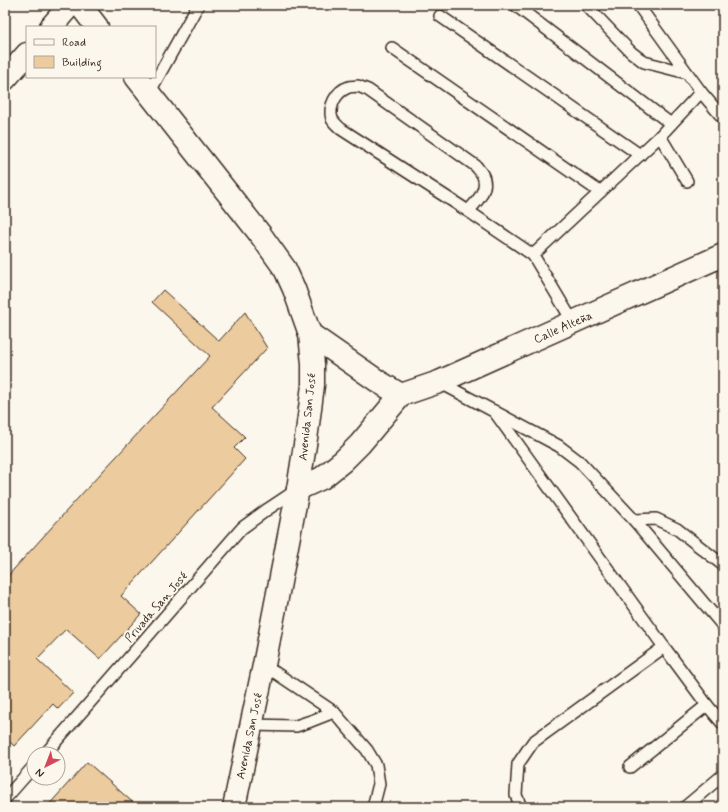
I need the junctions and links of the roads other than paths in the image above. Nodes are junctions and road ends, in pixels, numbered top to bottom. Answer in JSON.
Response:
{"nodes":[{"id":1,"x":70,"y":5,"type":"edge"},
{"id":2,"x":80,"y":5,"type":"edge"},
{"id":3,"x":198,"y":5,"type":"edge"},
{"id":4,"x":515,"y":5,"type":"edge"},
{"id":5,"x":586,"y":5,"type":"edge"},
{"id":6,"x":638,"y":5,"type":"edge"},
{"id":7,"x":440,"y":16,"type":"dead end"},
{"id":8,"x":52,"y":26,"type":"edge"},
{"id":9,"x":96,"y":26,"type":"edge"},
{"id":10,"x":392,"y":48,"type":"dead end"},
{"id":11,"x":26,"y":55,"type":"edge"},
{"id":12,"x":156,"y":65,"type":"edge"},
{"id":13,"x":687,"y":73,"type":"junction"},
{"id":14,"x":5,"y":79,"type":"edge"},
{"id":15,"x":142,"y":85,"type":"edge"},
{"id":16,"x":701,"y":92,"type":"junction"},
{"id":17,"x":723,"y":118,"type":"edge"},
{"id":18,"x":672,"y":124,"type":"junction"},
{"id":19,"x":660,"y":136,"type":"junction"},
{"id":20,"x":640,"y":155,"type":"junction"},
{"id":21,"x":687,"y":181,"type":"dead end"},
{"id":22,"x":600,"y":192,"type":"junction"},
{"id":23,"x":468,"y":211,"type":"junction"},
{"id":24,"x":534,"y":255,"type":"junction"},
{"id":25,"x":723,"y":255,"type":"edge"},
{"id":26,"x":573,"y":322,"type":"junction"},
{"id":27,"x":310,"y":334,"type":"junction"},
{"id":28,"x":439,"y":382,"type":"junction"},
{"id":29,"x":401,"y":395,"type":"junction"},
{"id":30,"x":494,"y":411,"type":"junction"},
{"id":31,"x":298,"y":488,"type":"junction"},
{"id":32,"x":634,"y":520,"type":"junction"},
{"id":33,"x":723,"y":565,"type":"edge"},
{"id":34,"x":723,"y":626,"type":"edge"},
{"id":35,"x":664,"y":647,"type":"junction"},
{"id":36,"x":264,"y":665,"type":"junction"},
{"id":37,"x":707,"y":705,"type":"junction"},
{"id":38,"x":334,"y":712,"type":"junction"},
{"id":39,"x":723,"y":724,"type":"edge"},
{"id":40,"x":250,"y":725,"type":"junction"},
{"id":41,"x":52,"y":746,"type":"edge"},
{"id":42,"x":630,"y":767,"type":"dead end"},
{"id":43,"x":26,"y":775,"type":"edge"},
{"id":44,"x":723,"y":775,"type":"edge"},
{"id":45,"x":5,"y":799,"type":"edge"},
{"id":46,"x":234,"y":807,"type":"edge"},
{"id":47,"x":373,"y":807,"type":"edge"},
{"id":48,"x":521,"y":807,"type":"edge"},
{"id":49,"x":685,"y":807,"type":"edge"}],
"edges":[{"from":1,"to":8,"type":"main road"},
{"from":2,"to":9,"type":"main road"},
{"from":3,"to":12,"type":"lane"},
{"from":4,"to":18,"type":"lane"},
{"from":5,"to":13,"type":"lane"},
{"from":6,"to":13,"type":"lane"},
{"from":7,"to":20,"type":"lane"},
{"from":10,"to":22,"type":"lane"},
{"from":11,"to":14,"type":"main road"},
{"from":13,"to":16,"type":"lane"},
{"from":15,"to":27,"type":"main road","name":"Avenida San José"},
{"from":16,"to":17,"type":"lane"},
{"from":16,"to":18,"type":"lane"},
{"from":18,"to":19,"type":"lane"},
{"from":19,"to":20,"type":"lane"},
{"from":19,"to":21,"type":"lane"},
{"from":20,"to":22,"type":"lane"},
{"from":22,"to":24,"type":"lane"},
{"from":23,"to":23,"type":"lane"},
{"from":23,"to":24,"type":"lane"},
{"from":24,"to":26,"type":"lane"},
{"from":25,"to":26,"type":"main road","name":"Calle Alteña"},
{"from":26,"to":28,"type":"main road","name":"Calle Alteña"},
{"from":27,"to":29,"type":"main road"},
{"from":27,"to":31,"type":"main road","name":"Avenida San José"},
{"from":28,"to":29,"type":"main road","name":"Calle Alteña"},
{"from":28,"to":30,"type":"lane"},
{"from":29,"to":31,"type":"main road"},
{"from":30,"to":32,"type":"lane"},
{"from":30,"to":35,"type":"lane"},
{"from":31,"to":36,"type":"main road","name":"Avenida San José"},
{"from":31,"to":41,"type":"lane","name":"Privada San José"},
{"from":32,"to":33,"type":"lane"},
{"from":32,"to":34,"type":"lane"},
{"from":35,"to":37,"type":"lane"},
{"from":35,"to":48,"type":"lane"},
{"from":36,"to":38,"type":"lane"},
{"from":36,"to":40,"type":"main road","name":"Avenida San José"},
{"from":37,"to":39,"type":"lane"},
{"from":37,"to":42,"type":"lane"},
{"from":38,"to":40,"type":"lane"},
{"from":38,"to":47,"type":"lane"},
{"from":40,"to":46,"type":"main road","name":"Avenida San José"},
{"from":43,"to":45,"type":"lane"},
{"from":44,"to":49,"type":"lane"}]}
